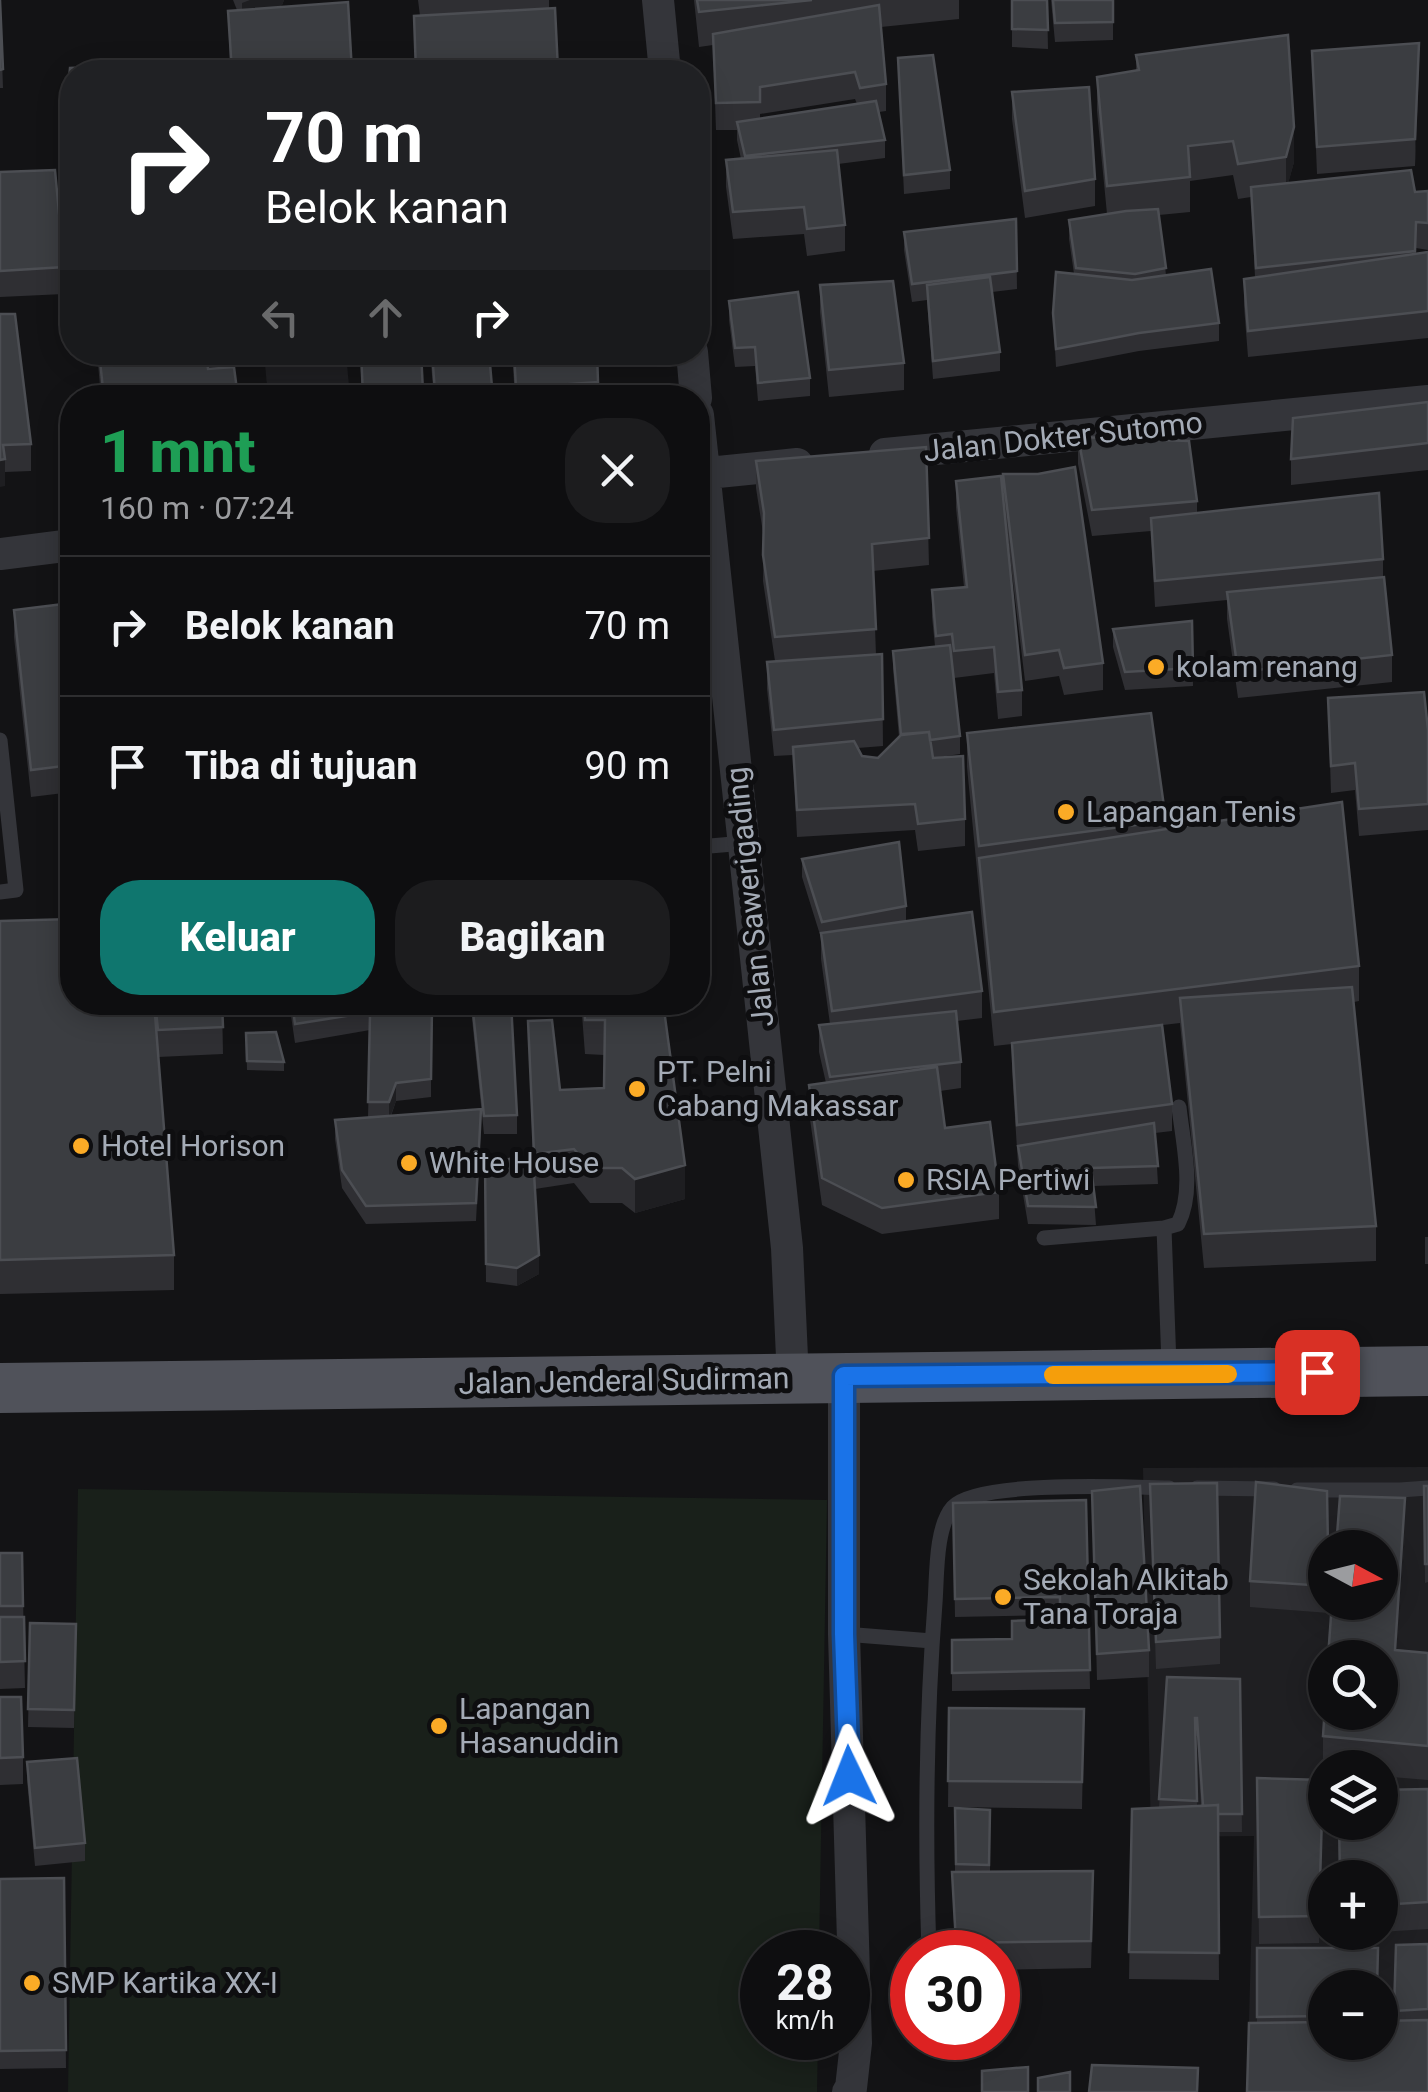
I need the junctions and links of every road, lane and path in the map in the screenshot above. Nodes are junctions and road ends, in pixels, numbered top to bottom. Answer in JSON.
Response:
{"nodes":[{"id":1,"x":658,"y":0,"type":"edge"},
{"id":2,"x":664,"y":60,"type":"edge"},
{"id":3,"x":1428,"y":400,"type":"edge"},
{"id":4,"x":710,"y":473,"type":"edge"},
{"id":5,"x":60,"y":546,"type":"edge"},
{"id":6,"x":0,"y":554,"type":"edge"},
{"id":7,"x":710,"y":556,"type":"edge"},
{"id":8,"x":0,"y":740,"type":"edge"},
{"id":9,"x":745,"y":843,"type":"junction"},
{"id":10,"x":710,"y":847,"type":"edge"},
{"id":11,"x":0,"y":892,"type":"edge"},
{"id":12,"x":1179,"y":1107,"type":"dead end"},
{"id":13,"x":1164,"y":1228,"type":"junction"},
{"id":14,"x":1044,"y":1238,"type":"dead end"},
{"id":15,"x":1428,"y":1371,"type":"edge"},
{"id":16,"x":1170,"y":1374,"type":"junction"},
{"id":17,"x":844,"y":1376,"type":"junction"},
{"id":18,"x":793,"y":1379,"type":"junction"},
{"id":19,"x":0,"y":1388,"type":"edge"},
{"id":20,"x":1428,"y":1488,"type":"edge"},
{"id":21,"x":844,"y":1634,"type":"junction"},
{"id":22,"x":932,"y":1641,"type":"junction"},
{"id":23,"x":929,"y":1930,"type":"edge"},
{"id":24,"x":848,"y":2092,"type":"edge"}],
"edges":[{"from":1,"to":2,"type":"street"},
{"from":3,"to":4,"type":"street","name":"Jalan Dokter Sutomo"},
{"from":5,"to":6,"type":"street"},
{"from":7,"to":9,"type":"street","name":"Jalan Sawerigading"},
{"from":8,"to":11,"type":"lane"},
{"from":9,"to":10,"type":"lane"},
{"from":9,"to":18,"type":"street","name":"Jalan Sawerigading"},
{"from":12,"to":13,"type":"lane"},
{"from":13,"to":14,"type":"lane"},
{"from":13,"to":16,"type":"lane"},
{"from":15,"to":16,"type":"main road","name":"Jalan Jenderal Sudirman"},
{"from":16,"to":17,"type":"main road","name":"Jalan Jenderal Sudirman"},
{"from":17,"to":18,"type":"main road","name":"Jalan Jenderal Sudirman"},
{"from":17,"to":21,"type":"street"},
{"from":18,"to":19,"type":"main road","name":"Jalan Jenderal Sudirman"},
{"from":20,"to":22,"type":"lane"},
{"from":21,"to":22,"type":"lane"},
{"from":21,"to":24,"type":"street"},
{"from":22,"to":23,"type":"lane"}]}
